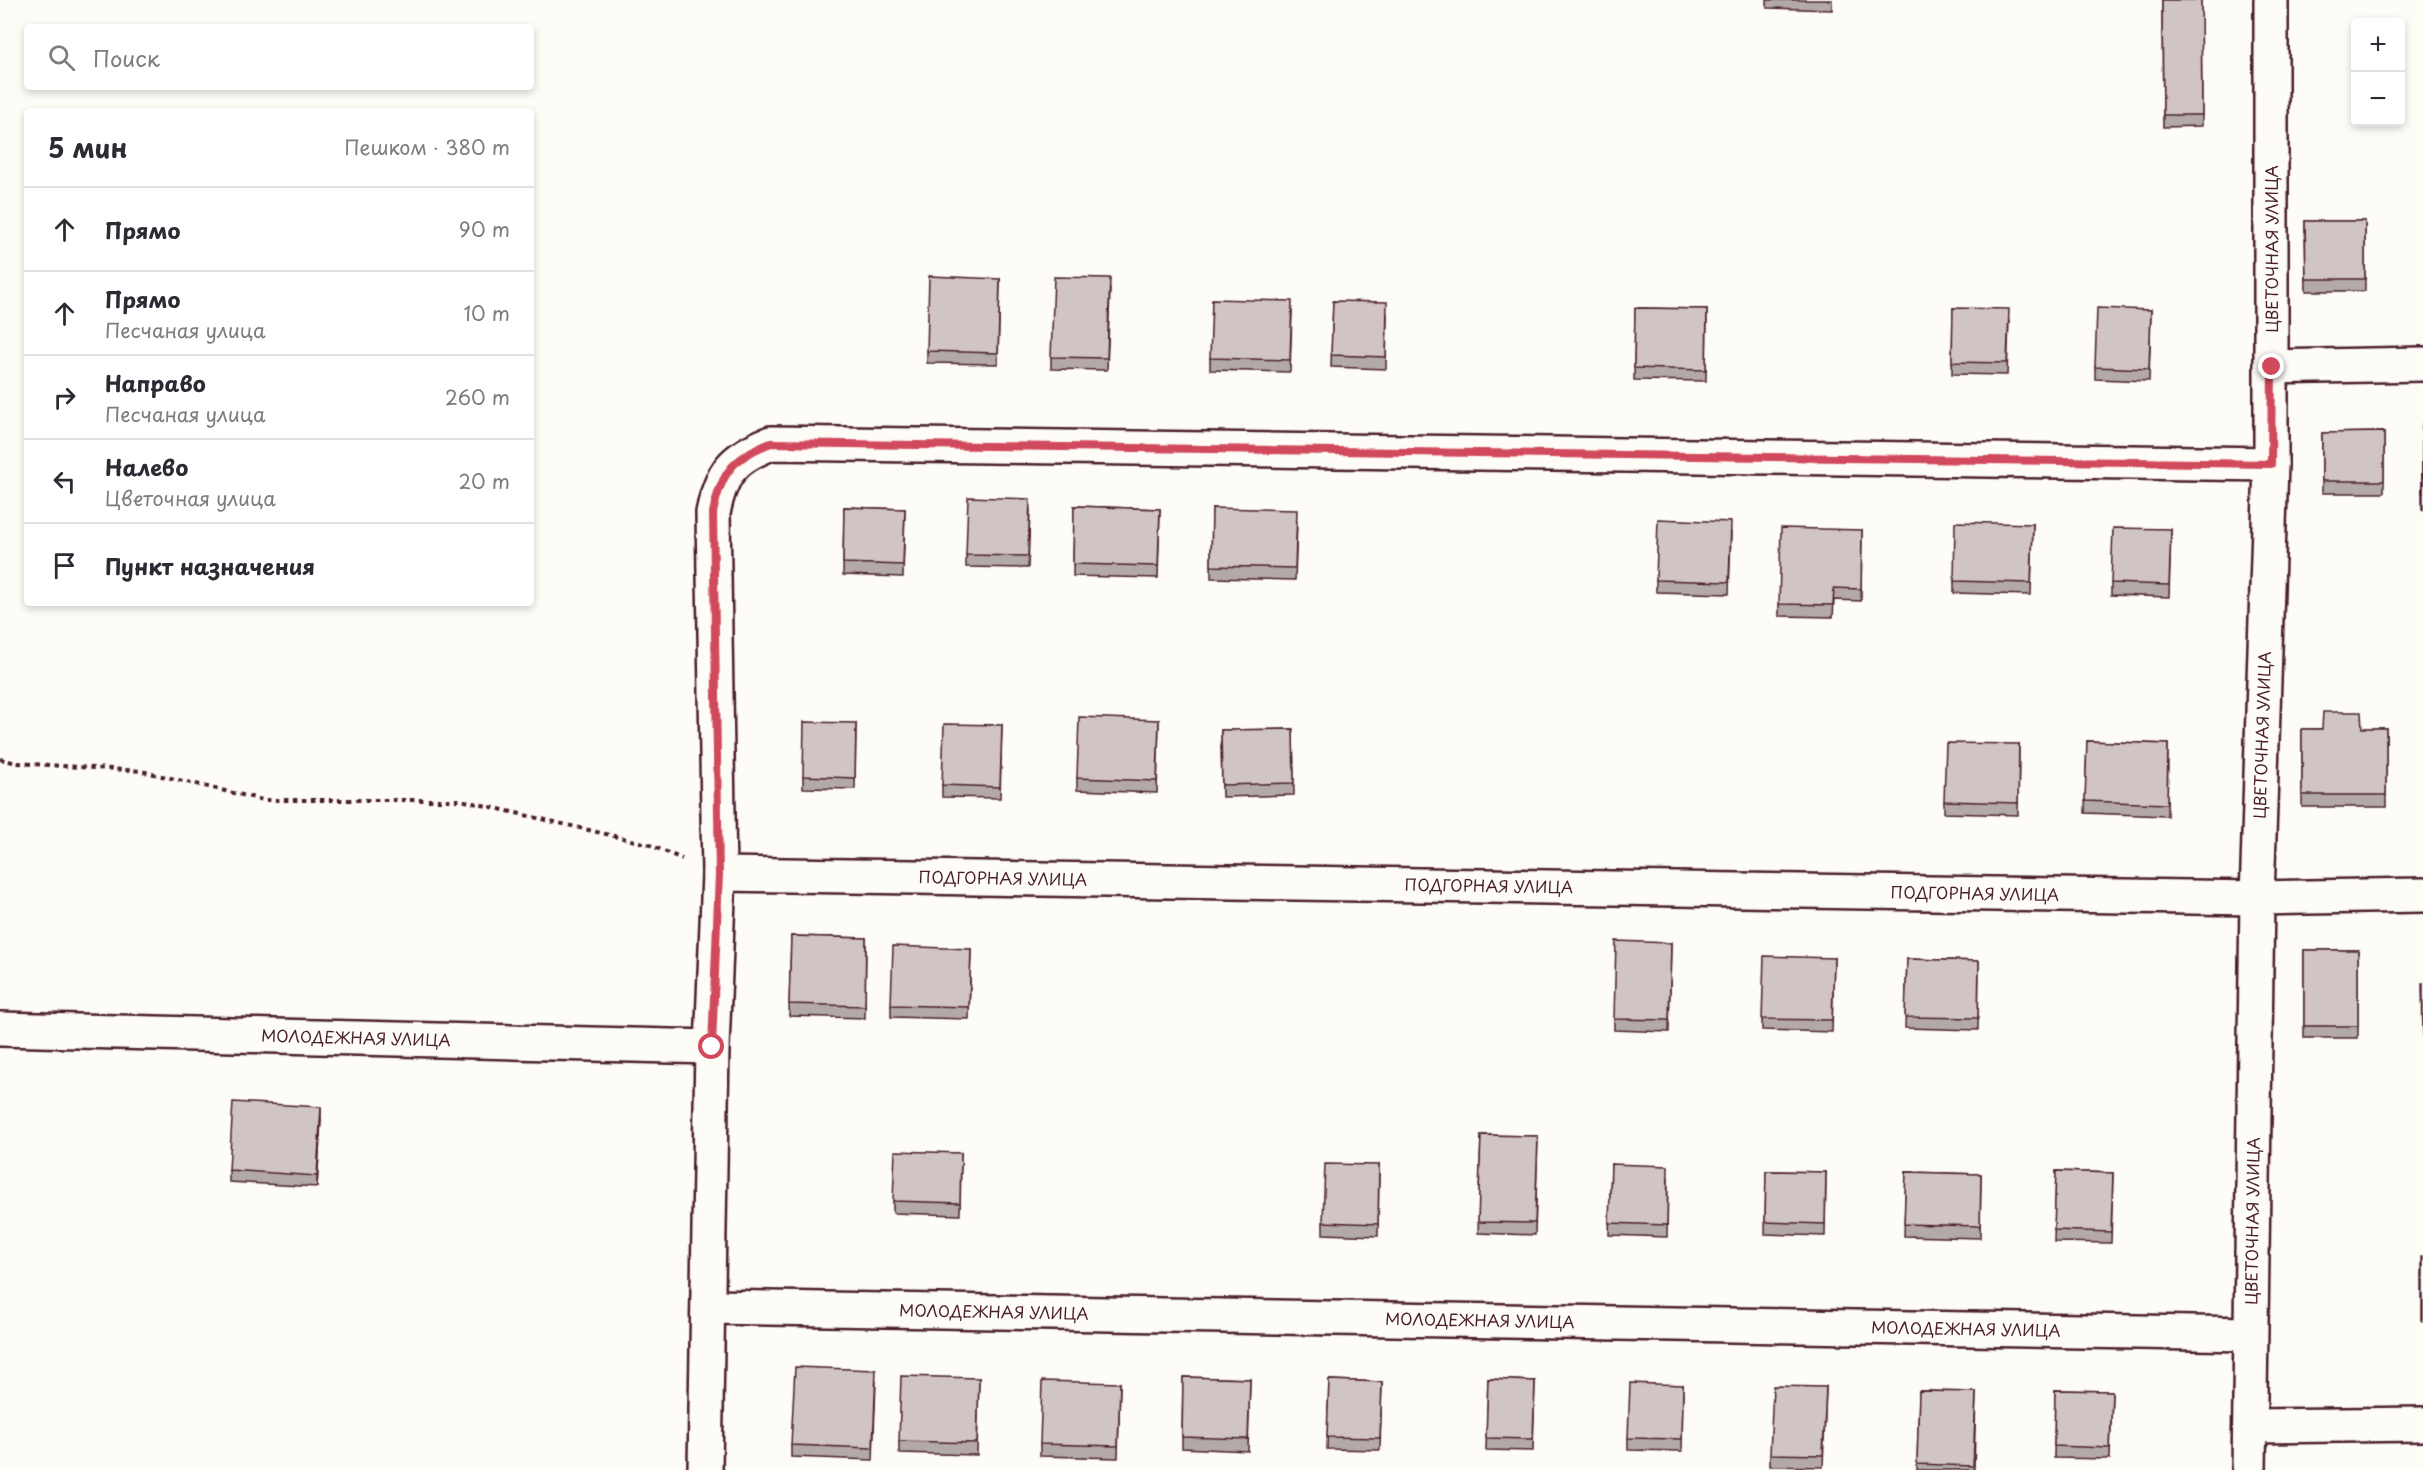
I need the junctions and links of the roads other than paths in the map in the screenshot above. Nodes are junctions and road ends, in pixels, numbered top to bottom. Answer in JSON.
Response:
{"nodes":[{"id":1,"x":2271,"y":0,"type":"edge"},
{"id":2,"x":2423,"y":364,"type":"edge"},
{"id":3,"x":2272,"y":367,"type":"junction"},
{"id":4,"x":2271,"y":464,"type":"junction"},
{"id":5,"x":719,"y":874,"type":"junction"},
{"id":6,"x":2423,"y":895,"type":"edge"},
{"id":7,"x":2257,"y":898,"type":"junction"},
{"id":8,"x":0,"y":1029,"type":"edge"},
{"id":9,"x":712,"y":1047,"type":"junction"},
{"id":10,"x":709,"y":1307,"type":"junction"},
{"id":11,"x":2250,"y":1334,"type":"junction"},
{"id":12,"x":2423,"y":1424,"type":"edge"},
{"id":13,"x":2250,"y":1426,"type":"junction"},
{"id":14,"x":705,"y":1470,"type":"edge"},
{"id":15,"x":2249,"y":1470,"type":"edge"}],
"edges":[{"from":1,"to":3,"type":"street","name":"ЦВЕТОЧНАЯ УЛИЦА"},
{"from":2,"to":3,"type":"street"},
{"from":3,"to":4,"type":"street","name":"ЦВЕТОЧНАЯ УЛИЦА"},
{"from":4,"to":5,"type":"street"},
{"from":4,"to":7,"type":"street","name":"ЦВЕТОЧНАЯ УЛИЦА"},
{"from":5,"to":7,"type":"street","name":"ПОДГОРНАЯ УЛИЦА"},
{"from":5,"to":9,"type":"street"},
{"from":6,"to":7,"type":"street","name":"ПОДГОРНАЯ УЛИЦА"},
{"from":7,"to":11,"type":"street","name":"ЦВЕТОЧНАЯ УЛИЦА"},
{"from":8,"to":9,"type":"street","name":"МОЛОДЕЖНАЯ УЛИЦА"},
{"from":9,"to":10,"type":"street"},
{"from":10,"to":11,"type":"street","name":"МОЛОДЕЖНАЯ УЛИЦА"},
{"from":10,"to":14,"type":"street"},
{"from":11,"to":13,"type":"street","name":"ЦВЕТОЧНАЯ УЛИЦА"},
{"from":12,"to":13,"type":"street"},
{"from":13,"to":15,"type":"street","name":"ЦВЕТОЧНАЯ УЛИЦА"}]}
